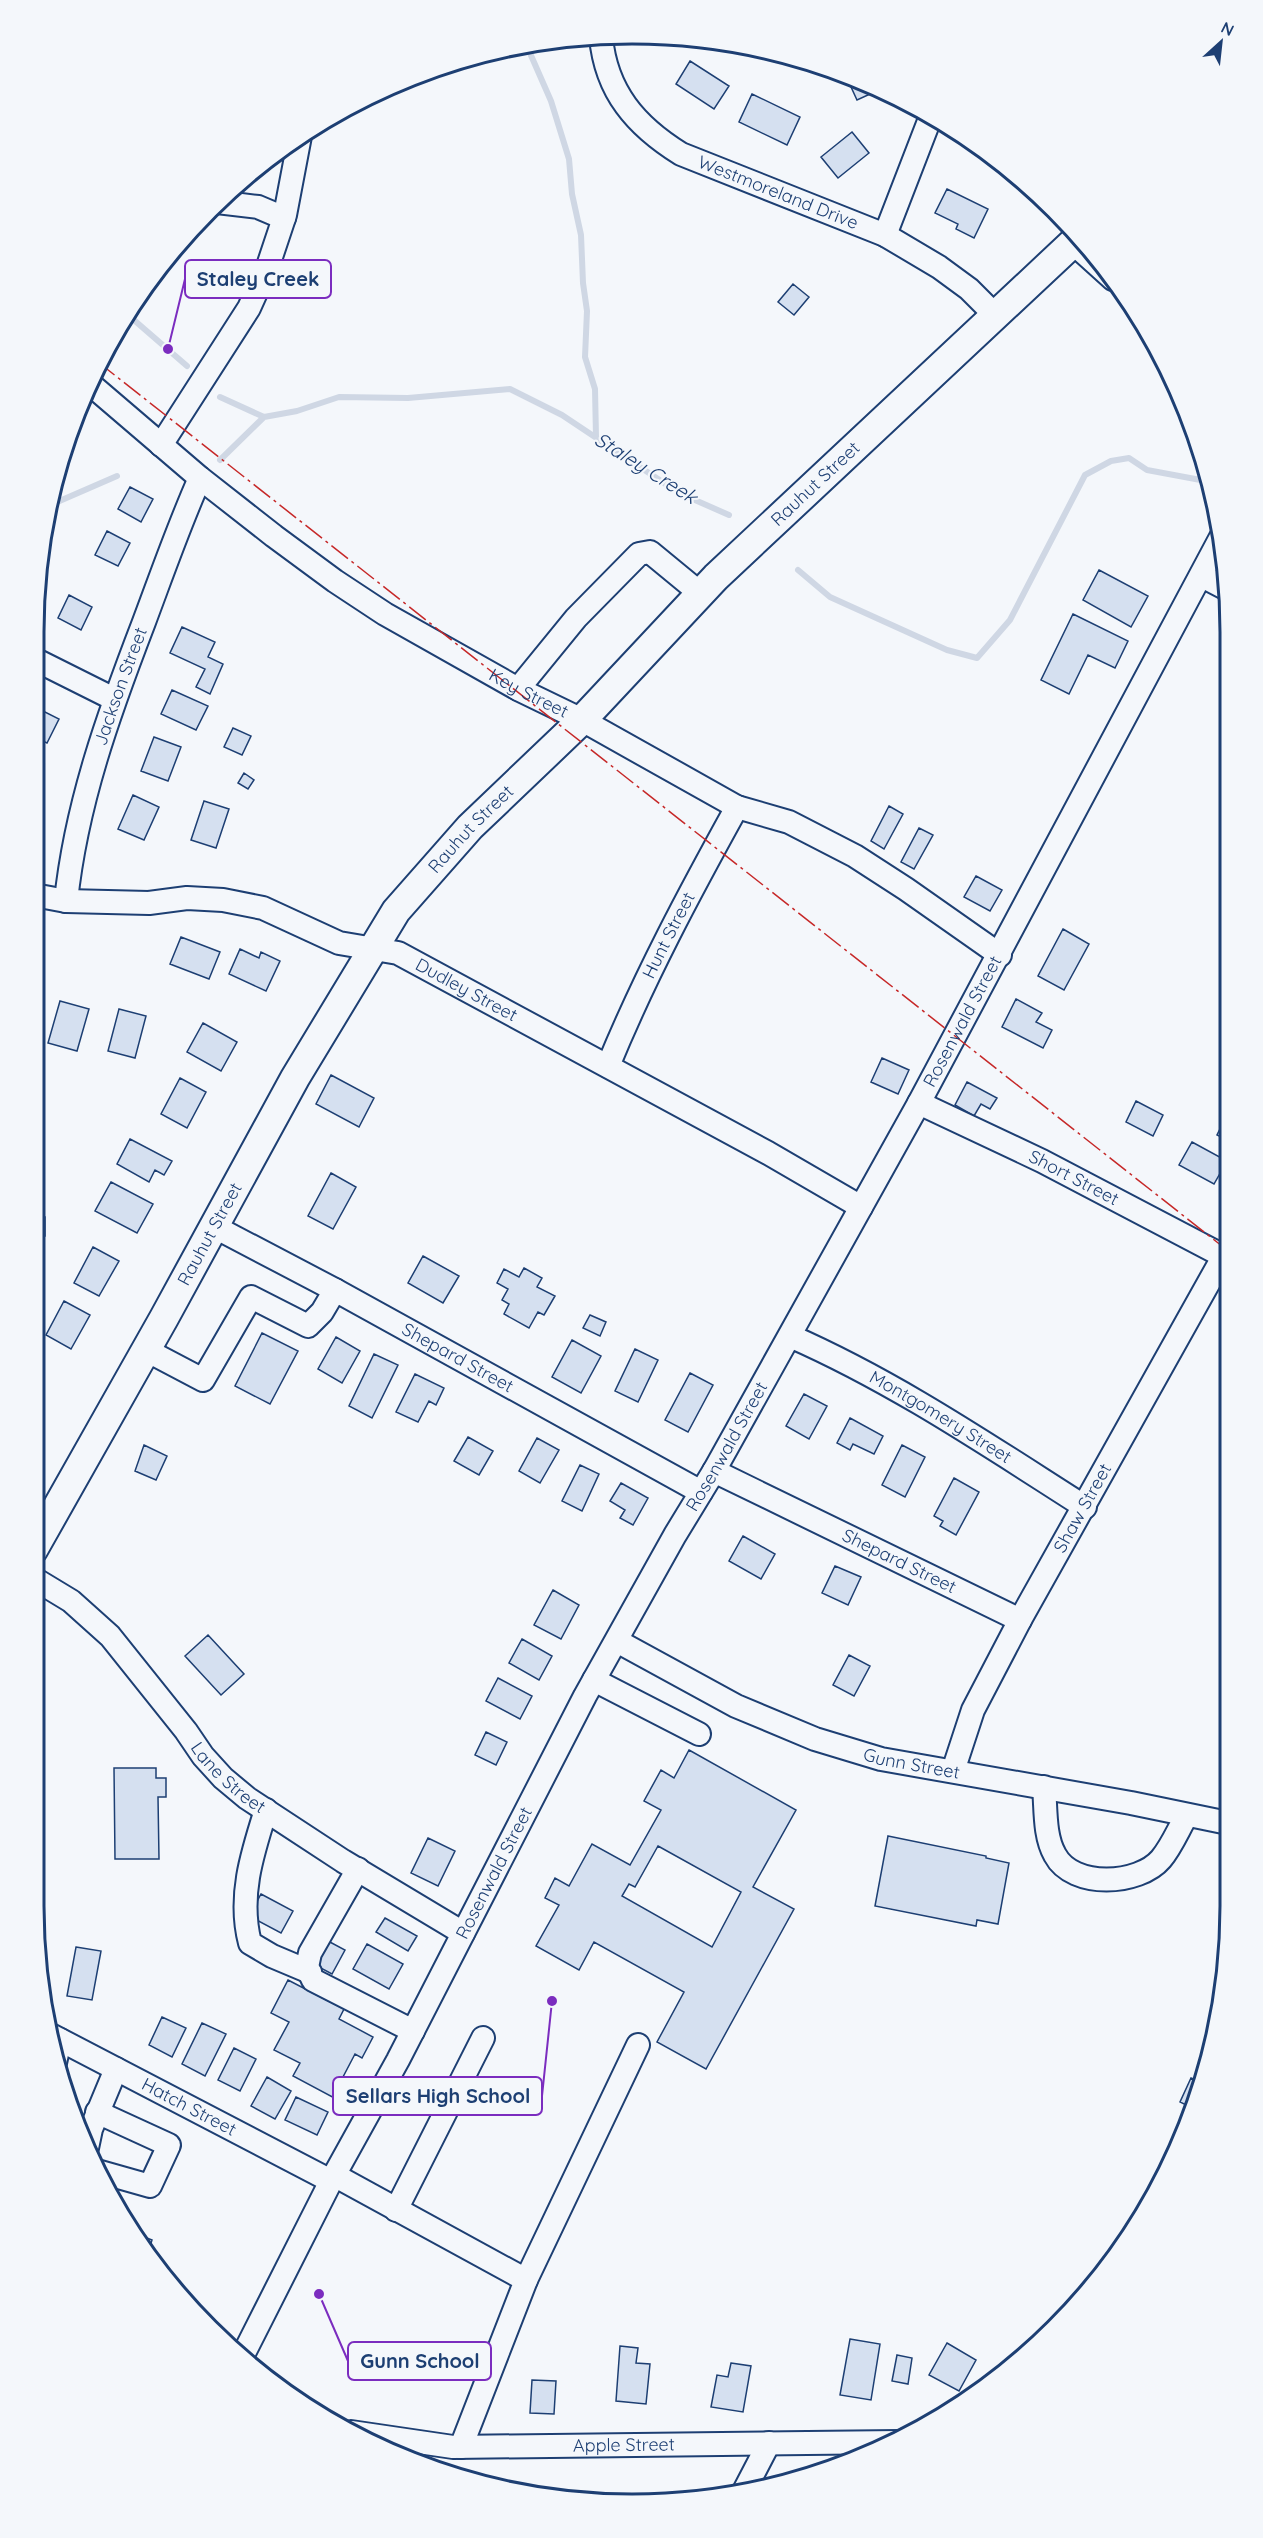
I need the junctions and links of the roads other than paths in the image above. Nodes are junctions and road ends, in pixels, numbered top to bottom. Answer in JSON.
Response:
{"nodes":[{"id":1,"x":602,"y":45,"type":"edge"},
{"id":2,"x":928,"y":123,"type":"edge"},
{"id":3,"x":298,"y":148,"type":"edge"},
{"id":4,"x":229,"y":203,"type":"edge"},
{"id":5,"x":284,"y":218,"type":"junction"},
{"id":6,"x":885,"y":235,"type":"junction"},
{"id":7,"x":1073,"y":243,"type":"edge"},
{"id":8,"x":995,"y":315,"type":"junction"},
{"id":9,"x":96,"y":389,"type":"edge"},
{"id":10,"x":161,"y":445,"type":"junction"},
{"id":11,"x":200,"y":478,"type":"junction"},
{"id":12,"x":1214,"y":552,"type":"edge"},
{"id":13,"x":1202,"y":576,"type":"junction"},
{"id":14,"x":1217,"y":584,"type":"edge"},
{"id":15,"x":701,"y":594,"type":"junction"},
{"id":16,"x":44,"y":664,"type":"edge"},
{"id":17,"x":518,"y":689,"type":"junction"},
{"id":18,"x":114,"y":699,"type":"junction"},
{"id":19,"x":582,"y":720,"type":"junction"},
{"id":20,"x":737,"y":807,"type":"junction"},
{"id":21,"x":44,"y":897,"type":"edge"},
{"id":22,"x":66,"y":901,"type":"junction"},
{"id":23,"x":372,"y":947,"type":"junction"},
{"id":24,"x":1000,"y":955,"type":"junction"},
{"id":25,"x":608,"y":1066,"type":"junction"},
{"id":26,"x":919,"y":1103,"type":"junction"},
{"id":27,"x":861,"y":1207,"type":"junction"},
{"id":28,"x":213,"y":1226,"type":"junction"},
{"id":29,"x":1220,"y":1252,"type":"edge"},
{"id":30,"x":1220,"y":1266,"type":"edge"},
{"id":31,"x":335,"y":1290,"type":"junction"},
{"id":32,"x":790,"y":1336,"type":"junction"},
{"id":33,"x":146,"y":1350,"type":"junction"},
{"id":34,"x":714,"y":1471,"type":"junction"},
{"id":35,"x":701,"y":1492,"type":"junction"},
{"id":36,"x":1085,"y":1507,"type":"junction"},
{"id":37,"x":44,"y":1531,"type":"edge"},
{"id":38,"x":44,"y":1585,"type":"edge"},
{"id":39,"x":1020,"y":1620,"type":"junction"},
{"id":40,"x":617,"y":1641,"type":"junction"},
{"id":41,"x":594,"y":1680,"type":"junction"},
{"id":42,"x":699,"y":1734,"type":"dead end"},
{"id":43,"x":953,"y":1771,"type":"junction"},
{"id":44,"x":1044,"y":1787,"type":"junction"},
{"id":45,"x":266,"y":1810,"type":"junction"},
{"id":46,"x":1187,"y":1815,"type":"junction"},
{"id":47,"x":1220,"y":1821,"type":"edge"},
{"id":48,"x":358,"y":1869,"type":"junction"},
{"id":49,"x":464,"y":1933,"type":"junction"},
{"id":50,"x":310,"y":1972,"type":"junction"},
{"id":51,"x":413,"y":2031,"type":"junction"},
{"id":52,"x":483,"y":2038,"type":"dead end"},
{"id":53,"x":59,"y":2039,"type":"edge"},
{"id":54,"x":638,"y":2045,"type":"dead end"},
{"id":55,"x":116,"y":2069,"type":"junction"},
{"id":56,"x":97,"y":2112,"type":"junction"},
{"id":57,"x":90,"y":2137,"type":"edge"},
{"id":58,"x":107,"y":2173,"type":"edge"},
{"id":59,"x":332,"y":2178,"type":"junction"},
{"id":60,"x":396,"y":2210,"type":"junction"},
{"id":61,"x":526,"y":2280,"type":"junction"},
{"id":62,"x":245,"y":2350,"type":"edge"},
{"id":63,"x":376,"y":2436,"type":"edge"},
{"id":64,"x":874,"y":2442,"type":"edge"},
{"id":65,"x":770,"y":2443,"type":"junction"},
{"id":66,"x":461,"y":2447,"type":"junction"},
{"id":67,"x":749,"y":2482,"type":"edge"}],
"edges":[{"from":1,"to":6,"type":"street","name":"Westmoreland Drive"},
{"from":2,"to":6,"type":"street"},
{"from":3,"to":5,"type":"street"},
{"from":4,"to":5,"type":"street"},
{"from":5,"to":10,"type":"street"},
{"from":6,"to":8,"type":"street","name":"Westmoreland Drive"},
{"from":7,"to":8,"type":"main road","name":"Rauhut Street"},
{"from":8,"to":15,"type":"main road","name":"Rauhut Street"},
{"from":9,"to":10,"type":"street","name":"Key Street"},
{"from":10,"to":11,"type":"street","name":"Key Street"},
{"from":11,"to":17,"type":"street","name":"Key Street"},
{"from":11,"to":18,"type":"street","name":"Jackson Street"},
{"from":12,"to":13,"type":"street","name":"Rosenwald Street"},
{"from":13,"to":14,"type":"street"},
{"from":13,"to":24,"type":"street","name":"Rosenwald Street"},
{"from":15,"to":17,"type":"street"},
{"from":15,"to":19,"type":"main road","name":"Rauhut Street"},
{"from":16,"to":18,"type":"street"},
{"from":17,"to":19,"type":"street","name":"Key Street"},
{"from":18,"to":22,"type":"street","name":"Jackson Street"},
{"from":19,"to":20,"type":"street","name":"Key Street"},
{"from":19,"to":23,"type":"main road","name":"Rauhut Street"},
{"from":20,"to":24,"type":"street","name":"Key Street"},
{"from":20,"to":25,"type":"street","name":"Hunt Street"},
{"from":21,"to":22,"type":"street","name":"Dudley Street"},
{"from":22,"to":23,"type":"street","name":"Dudley Street"},
{"from":23,"to":25,"type":"street","name":"Dudley Street"},
{"from":23,"to":28,"type":"main road","name":"Rauhut Street"},
{"from":24,"to":26,"type":"street","name":"Rosenwald Street"},
{"from":25,"to":27,"type":"street","name":"Dudley Street"},
{"from":26,"to":27,"type":"street","name":"Rosenwald Street"},
{"from":26,"to":29,"type":"street","name":"Short Street"},
{"from":27,"to":32,"type":"street","name":"Rosenwald Street"},
{"from":28,"to":31,"type":"street","name":"Shepard Street"},
{"from":28,"to":33,"type":"main road","name":"Rauhut Street"},
{"from":30,"to":36,"type":"street","name":"Shaw Street"},
{"from":31,"to":33,"type":"street"},
{"from":31,"to":35,"type":"street","name":"Shepard Street"},
{"from":32,"to":34,"type":"street","name":"Rosenwald Street"},
{"from":32,"to":36,"type":"street","name":"Montgomery Street"},
{"from":33,"to":37,"type":"main road","name":"Rauhut Street"},
{"from":34,"to":35,"type":"street","name":"Rosenwald Street"},
{"from":34,"to":39,"type":"street","name":"Shepard Street"},
{"from":35,"to":40,"type":"street","name":"Rosenwald Street"},
{"from":36,"to":39,"type":"street","name":"Shaw Street"},
{"from":38,"to":45,"type":"street","name":"Lane Street"},
{"from":39,"to":43,"type":"street","name":"Shaw Street"},
{"from":40,"to":41,"type":"street","name":"Rosenwald Street"},
{"from":40,"to":43,"type":"street","name":"Gunn Street"},
{"from":41,"to":42,"type":"street"},
{"from":41,"to":49,"type":"street","name":"Rosenwald Street"},
{"from":43,"to":44,"type":"street","name":"Gunn Street"},
{"from":44,"to":46,"type":"street","name":"Gunn Street"},
{"from":44,"to":46,"type":"street"},
{"from":45,"to":48,"type":"street","name":"Lane Street"},
{"from":45,"to":50,"type":"street"},
{"from":46,"to":47,"type":"street","name":"Gunn Street"},
{"from":48,"to":49,"type":"street","name":"Lane Street"},
{"from":48,"to":50,"type":"street"},
{"from":49,"to":51,"type":"street","name":"Rosenwald Street"},
{"from":50,"to":51,"type":"street"},
{"from":51,"to":59,"type":"street","name":"Rosenwald Street"},
{"from":52,"to":60,"type":"street"},
{"from":53,"to":55,"type":"street","name":"Hatch Street"},
{"from":54,"to":61,"type":"street"},
{"from":55,"to":56,"type":"street"},
{"from":55,"to":59,"type":"street","name":"Hatch Street"},
{"from":56,"to":57,"type":"street"},
{"from":56,"to":58,"type":"street"},
{"from":59,"to":60,"type":"street","name":"Hatch Street"},
{"from":59,"to":62,"type":"street","name":"Rosenwald Street"},
{"from":60,"to":61,"type":"street","name":"Hatch Street"},
{"from":61,"to":66,"type":"street"},
{"from":63,"to":66,"type":"street","name":"Apple Street"},
{"from":64,"to":65,"type":"street","name":"Apple Street"},
{"from":65,"to":66,"type":"street","name":"Apple Street"},
{"from":65,"to":67,"type":"street"}]}
